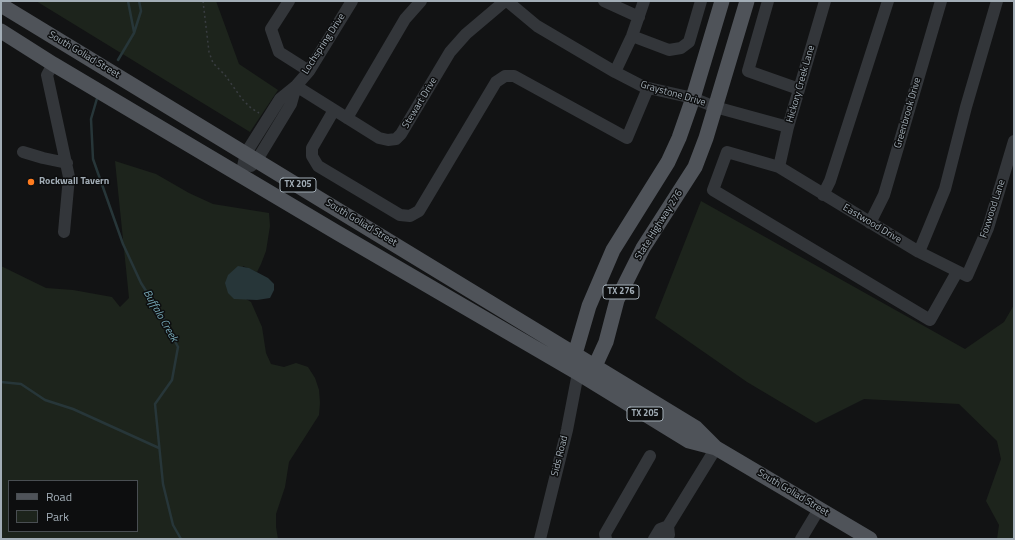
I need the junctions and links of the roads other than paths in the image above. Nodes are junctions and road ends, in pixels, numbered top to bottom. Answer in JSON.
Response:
{"nodes":[{"id":1,"x":289,"y":1,"type":"edge"},
{"id":2,"x":352,"y":1,"type":"edge"},
{"id":3,"x":421,"y":1,"type":"edge"},
{"id":4,"x":506,"y":1,"type":"edge"},
{"id":5,"x":604,"y":1,"type":"edge"},
{"id":6,"x":644,"y":1,"type":"edge"},
{"id":7,"x":701,"y":1,"type":"edge"},
{"id":8,"x":722,"y":1,"type":"edge"},
{"id":9,"x":747,"y":1,"type":"edge"},
{"id":10,"x":768,"y":1,"type":"edge"},
{"id":11,"x":825,"y":1,"type":"edge"},
{"id":12,"x":888,"y":1,"type":"edge"},
{"id":13,"x":941,"y":1,"type":"edge"},
{"id":14,"x":997,"y":1,"type":"edge"},
{"id":15,"x":1,"y":5,"type":"edge"},
{"id":16,"x":639,"y":17,"type":"junction"},
{"id":17,"x":1,"y":31,"type":"edge"},
{"id":18,"x":632,"y":36,"type":"junction"},
{"id":19,"x":53,"y":64,"type":"junction"},
{"id":20,"x":309,"y":71,"type":"junction"},
{"id":21,"x":615,"y":72,"type":"junction"},
{"id":22,"x":296,"y":86,"type":"junction"},
{"id":23,"x":648,"y":88,"type":"junction"},
{"id":24,"x":799,"y":89,"type":"junction"},
{"id":25,"x":693,"y":98,"type":"junction"},
{"id":26,"x":715,"y":107,"type":"junction"},
{"id":27,"x":334,"y":110,"type":"junction"},
{"id":28,"x":347,"y":118,"type":"junction"},
{"id":29,"x":788,"y":127,"type":"junction"},
{"id":30,"x":1014,"y":141,"type":"edge"},
{"id":31,"x":23,"y":152,"type":"dead end"},
{"id":32,"x":252,"y":157,"type":"junction"},
{"id":33,"x":67,"y":163,"type":"junction"},
{"id":34,"x":779,"y":167,"type":"junction"},
{"id":35,"x":241,"y":175,"type":"junction"},
{"id":36,"x":823,"y":195,"type":"junction"},
{"id":37,"x":870,"y":223,"type":"junction"},
{"id":38,"x":64,"y":232,"type":"dead end"},
{"id":39,"x":919,"y":252,"type":"junction"},
{"id":40,"x":962,"y":274,"type":"junction"},
{"id":41,"x":575,"y":354,"type":"junction"},
{"id":42,"x":595,"y":366,"type":"junction"},
{"id":43,"x":578,"y":373,"type":"junction"},
{"id":44,"x":716,"y":448,"type":"junction"},
{"id":45,"x":650,"y":456,"type":"dead end"},
{"id":46,"x":819,"y":508,"type":"junction"},
{"id":47,"x":668,"y":526,"type":"junction"},
{"id":48,"x":540,"y":539,"type":"edge"},
{"id":49,"x":606,"y":539,"type":"edge"},
{"id":50,"x":654,"y":539,"type":"edge"},
{"id":51,"x":666,"y":539,"type":"edge"},
{"id":52,"x":801,"y":539,"type":"edge"},
{"id":53,"x":870,"y":539,"type":"edge"}],
"edges":[{"from":1,"to":20,"type":"street"},
{"from":2,"to":20,"type":"street","name":"Lochspring Drive"},
{"from":3,"to":28,"type":"street"},
{"from":4,"to":21,"type":"street","name":"Graystone Drive"},
{"from":4,"to":28,"type":"street","name":"Stewart Drive"},
{"from":5,"to":16,"type":"street"},
{"from":6,"to":16,"type":"street"},
{"from":7,"to":18,"type":"street"},
{"from":8,"to":25,"type":"main road","number":"TX 276"},
{"from":9,"to":26,"type":"main road","name":"State Highway 276","number":"TX 276"},
{"from":10,"to":24,"type":"street"},
{"from":11,"to":24,"type":"street","name":"Hickory Creek Lane"},
{"from":12,"to":36,"type":"street"},
{"from":13,"to":37,"type":"street","name":"Greenbrook Drive"},
{"from":14,"to":39,"type":"street"},
{"from":15,"to":32,"type":"main road","name":"South Goliad Street","number":"TX 205"},
{"from":16,"to":18,"type":"street"},
{"from":17,"to":19,"type":"main road","name":"South Goliad Street","number":"TX 205"},
{"from":18,"to":21,"type":"street"},
{"from":19,"to":33,"type":"street"},
{"from":19,"to":35,"type":"main road","name":"South Goliad Street","number":"TX 205"},
{"from":20,"to":22,"type":"street","name":"Lochspring Drive"},
{"from":21,"to":23,"type":"street","name":"Graystone Drive"},
{"from":22,"to":27,"type":"street","name":"Stewart Drive"},
{"from":22,"to":32,"type":"street","name":"Lochspring Drive"},
{"from":23,"to":25,"type":"street","name":"Graystone Drive"},
{"from":23,"to":27,"type":"street"},
{"from":24,"to":29,"type":"street","name":"Hickory Creek Lane"},
{"from":25,"to":26,"type":"street","name":"Graystone Drive"},
{"from":25,"to":41,"type":"main road","number":"TX 276"},
{"from":26,"to":29,"type":"street","name":"Graystone Drive"},
{"from":26,"to":42,"type":"main road","name":"State Highway 276","number":"TX 276"},
{"from":27,"to":28,"type":"street","name":"Stewart Drive"},
{"from":29,"to":34,"type":"street","name":"Hickory Creek Lane"},
{"from":30,"to":40,"type":"street","name":"Foxwood Lane"},
{"from":31,"to":33,"type":"street"},
{"from":32,"to":35,"type":"street","name":"Lochspring Drive"},
{"from":32,"to":41,"type":"main road","name":"South Goliad Street","number":"TX 205"},
{"from":33,"to":38,"type":"street"},
{"from":34,"to":36,"type":"street","name":"Eastwood Drive"},
{"from":34,"to":40,"type":"street","name":"Foxwood Lane"},
{"from":35,"to":43,"type":"main road","name":"South Goliad Street","number":"TX 205"},
{"from":36,"to":37,"type":"street","name":"Eastwood Drive"},
{"from":37,"to":39,"type":"street","name":"Eastwood Drive"},
{"from":39,"to":40,"type":"street","name":"Eastwood Drive"},
{"from":41,"to":42,"type":"main road","name":"South Goliad Street","number":"TX 205"},
{"from":41,"to":43,"type":"main road","number":"TX 276"},
{"from":42,"to":43,"type":"main road"},
{"from":42,"to":44,"type":"main road","name":"South Goliad Street","number":"TX 205"},
{"from":43,"to":44,"type":"main road","name":"South Goliad Street","number":"TX 205"},
{"from":43,"to":48,"type":"street","name":"Sids Road"},
{"from":44,"to":46,"type":"main road","name":"South Goliad Street","number":"TX 205"},
{"from":44,"to":47,"type":"street"},
{"from":45,"to":49,"type":"street"},
{"from":46,"to":52,"type":"street"},
{"from":46,"to":53,"type":"main road","name":"South Goliad Street","number":"TX 205"},
{"from":47,"to":50,"type":"street"},
{"from":47,"to":51,"type":"street"}]}
